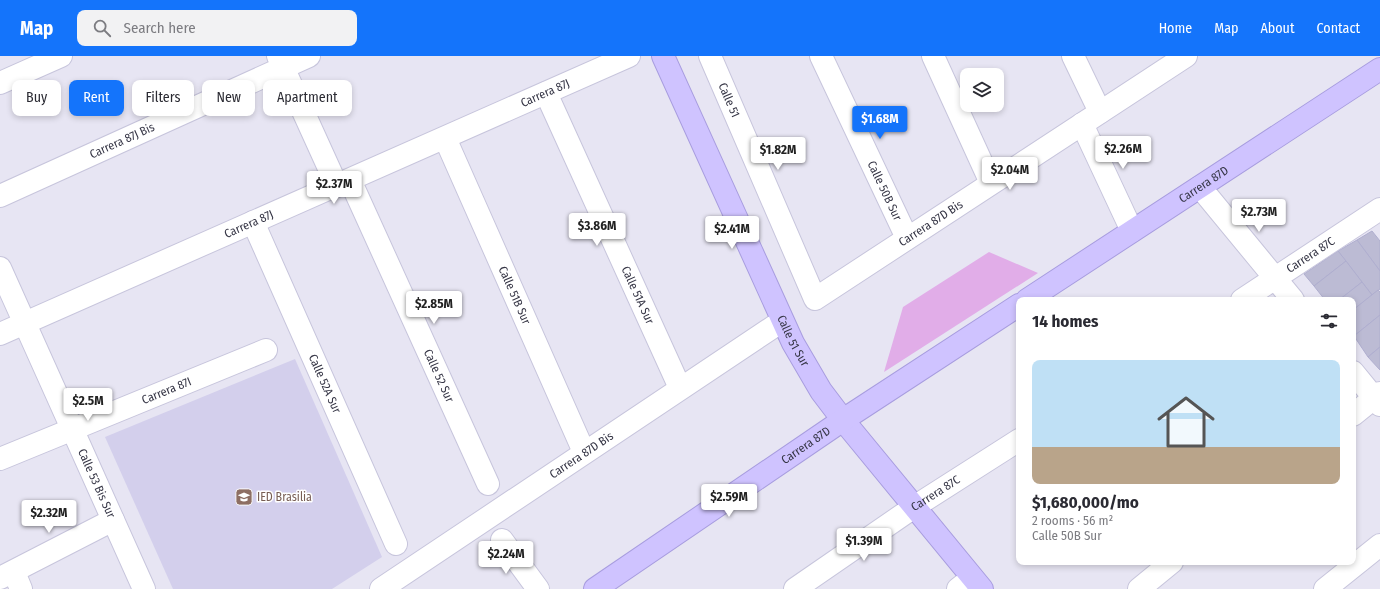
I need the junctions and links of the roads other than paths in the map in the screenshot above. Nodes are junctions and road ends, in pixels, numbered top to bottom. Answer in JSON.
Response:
{"nodes":[{"id":1,"x":62,"y":56,"type":"edge"},
{"id":2,"x":309,"y":56,"type":"edge"},
{"id":3,"x":629,"y":56,"type":"edge"},
{"id":4,"x":663,"y":56,"type":"edge"},
{"id":5,"x":710,"y":56,"type":"edge"},
{"id":6,"x":821,"y":56,"type":"edge"},
{"id":7,"x":933,"y":56,"type":"edge"},
{"id":8,"x":1073,"y":56,"type":"edge"},
{"id":9,"x":1186,"y":56,"type":"edge"},
{"id":10,"x":281,"y":62,"type":"edge"},
{"id":11,"x":1380,"y":69,"type":"edge"},
{"id":12,"x":0,"y":83,"type":"edge"},
{"id":13,"x":546,"y":93,"type":"junction"},
{"id":14,"x":1091,"y":118,"type":"junction"},
{"id":15,"x":445,"y":138,"type":"junction"},
{"id":16,"x":343,"y":183,"type":"junction"},
{"id":17,"x":991,"y":183,"type":"junction"},
{"id":18,"x":1200,"y":187,"type":"junction"},
{"id":19,"x":0,"y":196,"type":"edge"},
{"id":20,"x":1380,"y":209,"type":"edge"},
{"id":21,"x":253,"y":222,"type":"junction"},
{"id":22,"x":1132,"y":231,"type":"junction"},
{"id":23,"x":908,"y":238,"type":"junction"},
{"id":24,"x":0,"y":268,"type":"edge"},
{"id":25,"x":1276,"y":279,"type":"junction"},
{"id":26,"x":1032,"y":297,"type":"edge"},
{"id":27,"x":1247,"y":297,"type":"edge"},
{"id":28,"x":1291,"y":297,"type":"edge"},
{"id":29,"x":815,"y":299,"type":"joint"},
{"id":30,"x":1016,"y":307,"type":"edge"},
{"id":31,"x":782,"y":320,"type":"junction"},
{"id":32,"x":25,"y":324,"type":"junction"},
{"id":33,"x":0,"y":334,"type":"edge"},
{"id":34,"x":266,"y":350,"type":"dead end"},
{"id":35,"x":1356,"y":375,"type":"edge"},
{"id":36,"x":680,"y":388,"type":"junction"},
{"id":37,"x":1378,"y":398,"type":"edge"},
{"id":38,"x":1356,"y":413,"type":"edge"},
{"id":39,"x":843,"y":420,"type":"junction"},
{"id":40,"x":73,"y":430,"type":"junction"},
{"id":41,"x":1016,"y":442,"type":"edge"},
{"id":42,"x":584,"y":452,"type":"junction"},
{"id":43,"x":0,"y":459,"type":"edge"},
{"id":44,"x":488,"y":484,"type":"dead end"},
{"id":45,"x":914,"y":506,"type":"junction"},
{"id":46,"x":113,"y":520,"type":"junction"},
{"id":47,"x":502,"y":540,"type":"dead end"},
{"id":48,"x":396,"y":544,"type":"dead end"},
{"id":49,"x":1380,"y":545,"type":"edge"},
{"id":50,"x":1355,"y":565,"type":"edge"},
{"id":51,"x":1356,"y":565,"type":"edge"},
{"id":52,"x":1161,"y":566,"type":"edge"},
{"id":53,"x":12,"y":579,"type":"edge"},
{"id":54,"x":971,"y":585,"type":"edge"},
{"id":55,"x":606,"y":586,"type":"edge"},
{"id":56,"x":144,"y":589,"type":"edge"},
{"id":57,"x":381,"y":589,"type":"edge"},
{"id":58,"x":538,"y":589,"type":"edge"},
{"id":59,"x":795,"y":589,"type":"edge"},
{"id":60,"x":1139,"y":589,"type":"edge"},
{"id":61,"x":1326,"y":589,"type":"edge"}],
"edges":[{"from":1,"to":12,"type":"street"},
{"from":2,"to":10,"type":"street","name":"Carrera 87J Bis"},
{"from":3,"to":13,"type":"street","name":"Carrera 87J"},
{"from":4,"to":31,"type":"street","name":"Calle 51 Sur"},
{"from":5,"to":29,"type":"street","name":"Calle 51"},
{"from":6,"to":23,"type":"street","name":"Calle 50B Sur"},
{"from":7,"to":17,"type":"street"},
{"from":8,"to":14,"type":"street"},
{"from":9,"to":14,"type":"street","name":"Carrera 87D Bis"},
{"from":10,"to":16,"type":"street","name":"Calle 52 Sur"},
{"from":10,"to":19,"type":"street","name":"Carrera 87J Bis"},
{"from":11,"to":18,"type":"street","name":"Carrera 87D"},
{"from":13,"to":15,"type":"street","name":"Carrera 87J"},
{"from":13,"to":36,"type":"street","name":"Calle 51A Sur"},
{"from":14,"to":17,"type":"street","name":"Carrera 87D Bis"},
{"from":14,"to":22,"type":"street"},
{"from":15,"to":16,"type":"street","name":"Carrera 87J"},
{"from":15,"to":42,"type":"street","name":"Calle 51B Sur"},
{"from":16,"to":21,"type":"street","name":"Carrera 87J"},
{"from":16,"to":44,"type":"street","name":"Calle 52 Sur"},
{"from":17,"to":23,"type":"street","name":"Carrera 87D Bis"},
{"from":18,"to":22,"type":"street","name":"Carrera 87D"},
{"from":18,"to":25,"type":"street"},
{"from":20,"to":25,"type":"street","name":"Carrera 87C"},
{"from":21,"to":32,"type":"street","name":"Carrera 87J"},
{"from":21,"to":48,"type":"street","name":"Calle 52A Sur"},
{"from":22,"to":26,"type":"street","name":"Carrera 87D"},
{"from":23,"to":29,"type":"street","name":"Carrera 87D Bis"},
{"from":24,"to":32,"type":"street","name":"Calle 53 Bis Sur"},
{"from":25,"to":27,"type":"street","name":"Carrera 87C"},
{"from":25,"to":28,"type":"street"},
{"from":30,"to":39,"type":"street","name":"Carrera 87D"},
{"from":31,"to":36,"type":"street","name":"Carrera 87D Bis"},
{"from":31,"to":39,"type":"street","name":"Calle 51 Sur"},
{"from":32,"to":33,"type":"street","name":"Carrera 87J"},
{"from":32,"to":40,"type":"street","name":"Calle 53 Bis Sur"},
{"from":34,"to":40,"type":"street","name":"Carrera 87I"},
{"from":35,"to":37,"type":"street"},
{"from":36,"to":42,"type":"street","name":"Carrera 87D Bis"},
{"from":37,"to":38,"type":"street"},
{"from":39,"to":45,"type":"street","name":"Calle 51 Sur"},
{"from":39,"to":55,"type":"street","name":"Carrera 87D"},
{"from":40,"to":43,"type":"street","name":"Carrera 87I"},
{"from":40,"to":46,"type":"street","name":"Calle 53 Bis Sur"},
{"from":41,"to":45,"type":"street","name":"Carrera 87C"},
{"from":42,"to":57,"type":"street","name":"Carrera 87D Bis"},
{"from":45,"to":54,"type":"street","name":"Calle 51 Sur"},
{"from":45,"to":59,"type":"street","name":"Carrera 87C"},
{"from":46,"to":53,"type":"street"},
{"from":46,"to":56,"type":"street","name":"Calle 53 Bis Sur"},
{"from":47,"to":58,"type":"street"},
{"from":49,"to":51,"type":"street"},
{"from":50,"to":61,"type":"street"},
{"from":52,"to":60,"type":"street"}]}
